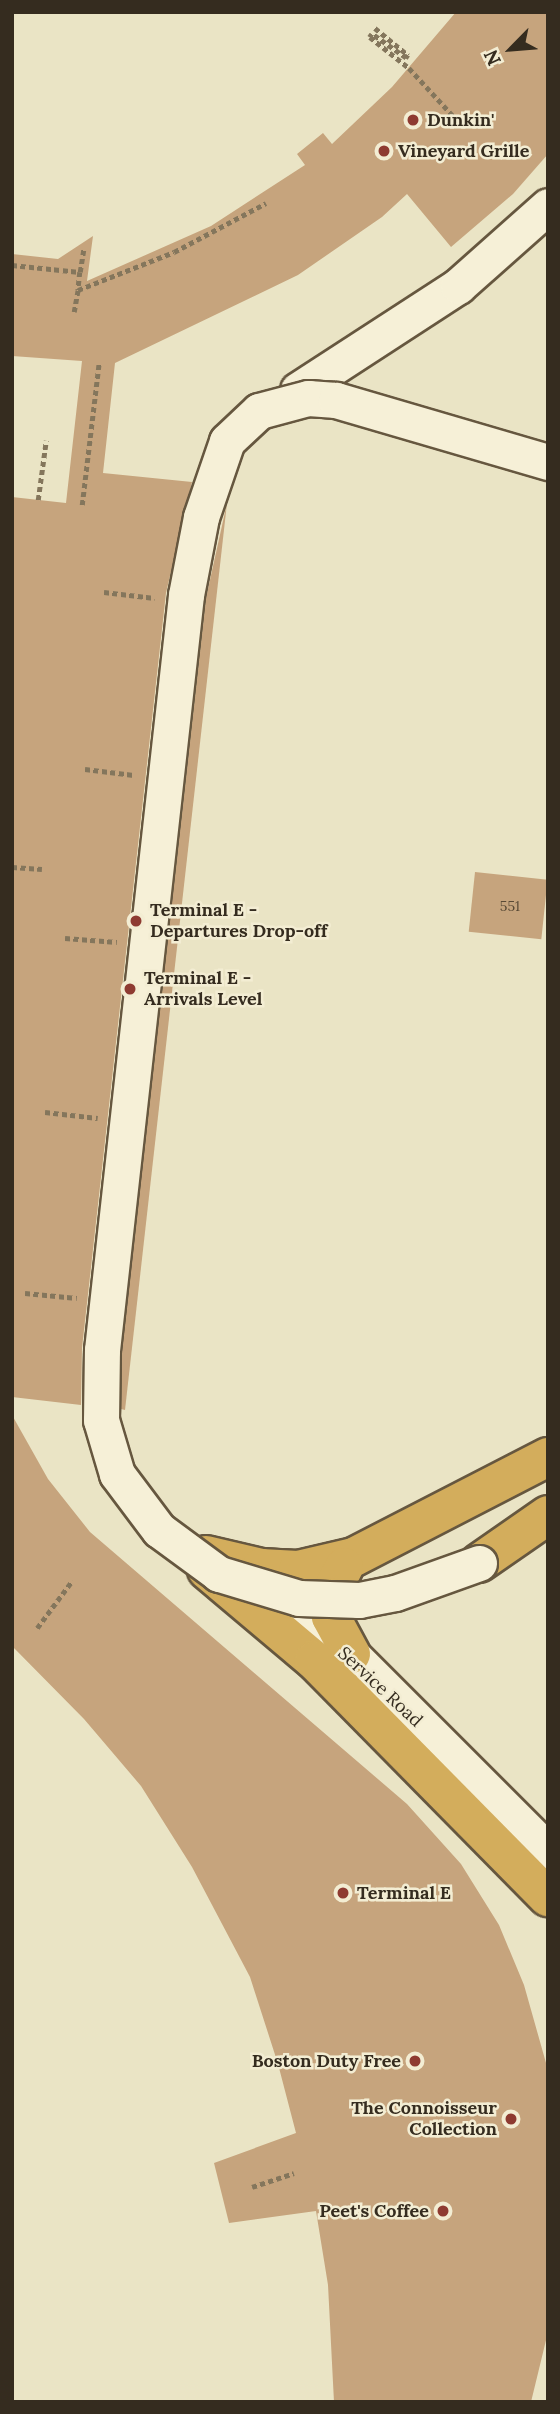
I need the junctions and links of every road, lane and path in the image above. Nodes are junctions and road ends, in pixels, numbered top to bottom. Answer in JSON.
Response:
{"nodes":[{"id":1,"x":375,"y":28,"type":"dead end"},
{"id":2,"x":457,"y":120,"type":"dead end"},
{"id":3,"x":266,"y":203,"type":"dead end"},
{"id":4,"x":548,"y":206,"type":"edge"},
{"id":5,"x":84,"y":247,"type":"dead end"},
{"id":6,"x":12,"y":265,"type":"edge"},
{"id":7,"x":80,"y":272,"type":"junction"},
{"id":8,"x":78,"y":290,"type":"junction"},
{"id":9,"x":74,"y":312,"type":"dead end"},
{"id":10,"x":99,"y":362,"type":"dead end"},
{"id":11,"x":46,"y":441,"type":"dead end"},
{"id":12,"x":548,"y":462,"type":"edge"},
{"id":13,"x":38,"y":500,"type":"dead end"},
{"id":14,"x":82,"y":505,"type":"dead end"},
{"id":15,"x":104,"y":592,"type":"dead end"},
{"id":16,"x":167,"y":599,"type":"dead end"},
{"id":17,"x":85,"y":769,"type":"dead end"},
{"id":18,"x":146,"y":776,"type":"dead end"},
{"id":19,"x":12,"y":867,"type":"edge"},
{"id":20,"x":42,"y":869,"type":"dead end"},
{"id":21,"x":65,"y":938,"type":"dead end"},
{"id":22,"x":126,"y":942,"type":"dead end"},
{"id":23,"x":548,"y":1457,"type":"edge"},
{"id":24,"x":548,"y":1515,"type":"edge"},
{"id":25,"x":548,"y":1536,"type":"edge"},
{"id":26,"x":190,"y":1553,"type":"junction"},
{"id":27,"x":354,"y":1557,"type":"junction"},
{"id":28,"x":479,"y":1563,"type":"junction"},
{"id":29,"x":72,"y":1581,"type":"dead end"},
{"id":30,"x":37,"y":1628,"type":"dead end"},
{"id":31,"x":351,"y":1654,"type":"junction"},
{"id":32,"x":548,"y":1852,"type":"edge"},
{"id":33,"x":548,"y":1897,"type":"edge"},
{"id":34,"x":294,"y":2173,"type":"dead end"},
{"id":35,"x":253,"y":2187,"type":"dead end"}],
"edges":[{"from":1,"to":2,"type":"path"},
{"from":3,"to":8,"type":"path"},
{"from":4,"to":12,"type":"main road"},
{"from":5,"to":7,"type":"path"},
{"from":6,"to":7,"type":"path"},
{"from":7,"to":8,"type":"path"},
{"from":8,"to":9,"type":"path"},
{"from":10,"to":14,"type":"path"},
{"from":11,"to":13,"type":"path"},
{"from":12,"to":26,"type":"main road","bridge":true},
{"from":15,"to":16,"type":"path"},
{"from":17,"to":18,"type":"path"},
{"from":19,"to":20,"type":"path"},
{"from":21,"to":22,"type":"path"},
{"from":23,"to":27,"type":"highway"},
{"from":24,"to":28,"type":"highway"},
{"from":25,"to":28,"type":"main road"},
{"from":26,"to":27,"type":"highway"},
{"from":26,"to":28,"type":"main road","bridge":true},
{"from":26,"to":31,"type":"main road","name":"Service Road"},
{"from":26,"to":33,"type":"highway","bridge":true},
{"from":27,"to":31,"type":"highway"},
{"from":29,"to":30,"type":"path"},
{"from":31,"to":32,"type":"main road","name":"Service Road"},
{"from":34,"to":35,"type":"path"}]}
